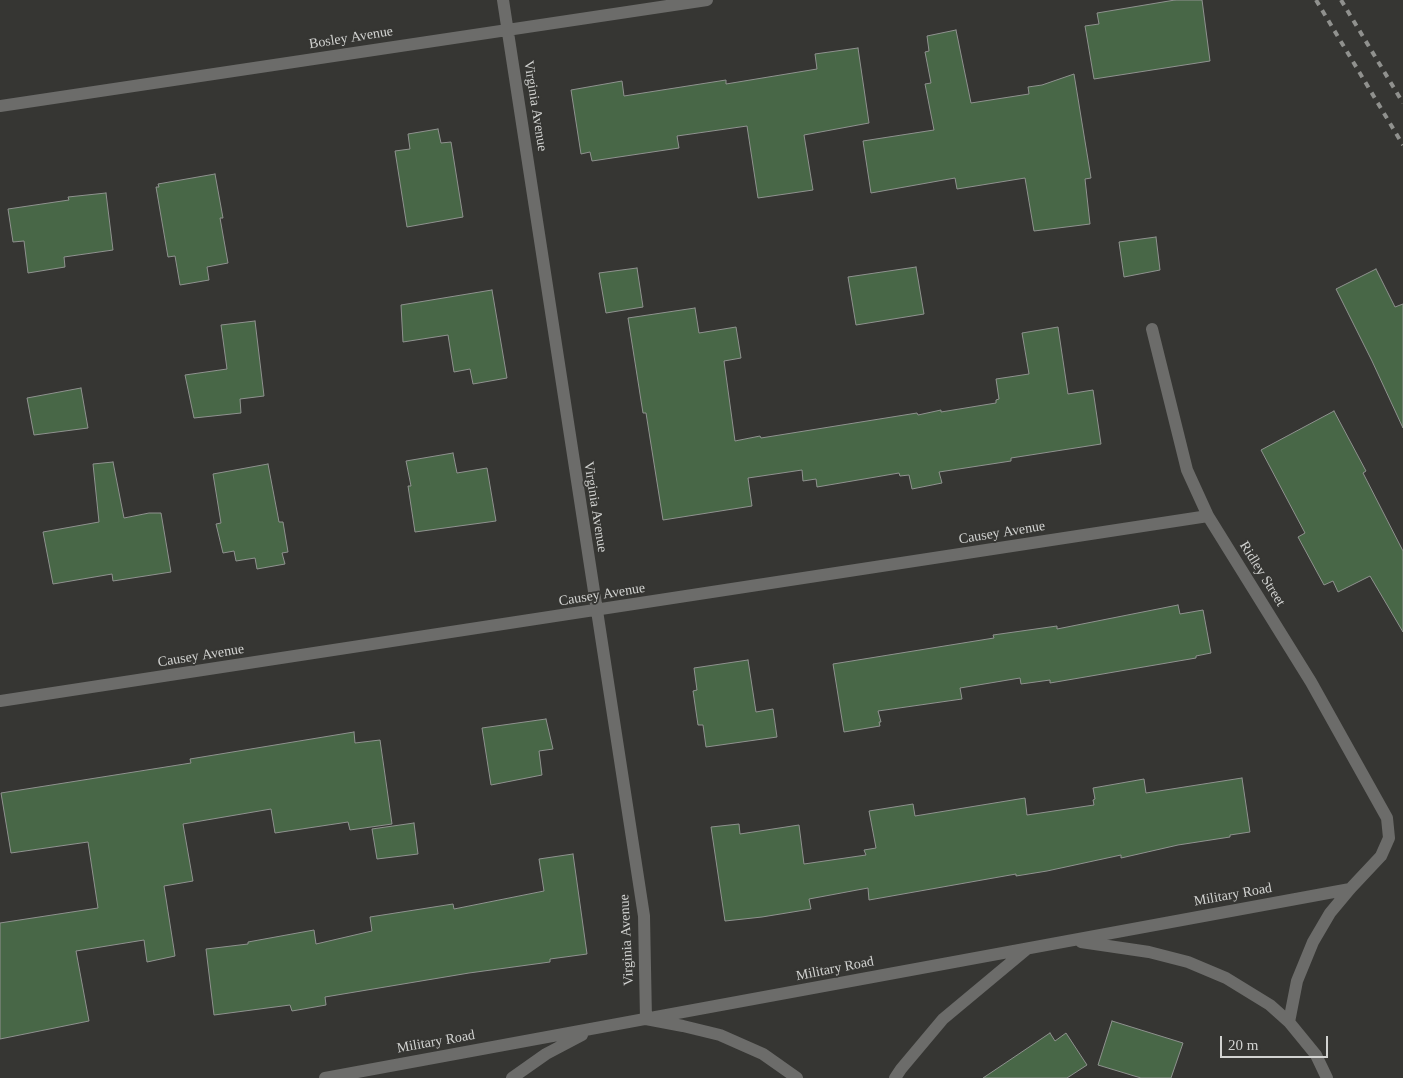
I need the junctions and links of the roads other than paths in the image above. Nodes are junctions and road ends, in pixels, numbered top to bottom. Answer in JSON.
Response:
{"nodes":[{"id":1,"x":503,"y":0,"type":"edge"},
{"id":2,"x":707,"y":0,"type":"edge"},
{"id":3,"x":508,"y":29,"type":"junction"},
{"id":4,"x":0,"y":106,"type":"edge"},
{"id":5,"x":1152,"y":329,"type":"dead end"},
{"id":6,"x":1208,"y":516,"type":"junction"},
{"id":7,"x":596,"y":611,"type":"junction"},
{"id":8,"x":0,"y":702,"type":"edge"},
{"id":9,"x":1350,"y":889,"type":"junction"},
{"id":10,"x":1068,"y":941,"type":"junction"},
{"id":11,"x":1028,"y":948,"type":"junction"},
{"id":12,"x":646,"y":1019,"type":"junction"},
{"id":13,"x":1289,"y":1022,"type":"junction"},
{"id":14,"x":596,"y":1028,"type":"junction"},
{"id":15,"x":325,"y":1078,"type":"edge"},
{"id":16,"x":512,"y":1078,"type":"edge"},
{"id":17,"x":797,"y":1078,"type":"edge"},
{"id":18,"x":895,"y":1078,"type":"edge"},
{"id":19,"x":1327,"y":1078,"type":"edge"}],
"edges":[{"from":1,"to":3,"type":"street","name":"Virginia Avenue"},
{"from":2,"to":3,"type":"street","name":"Bosley Avenue"},
{"from":3,"to":4,"type":"street","name":"Bosley Avenue"},
{"from":3,"to":7,"type":"street","name":"Virginia Avenue"},
{"from":5,"to":6,"type":"street","name":"Ridley Street"},
{"from":6,"to":7,"type":"street","name":"Causey Avenue"},
{"from":6,"to":9,"type":"street","name":"Ridley Street"},
{"from":7,"to":8,"type":"street","name":"Causey Avenue"},
{"from":7,"to":12,"type":"street","name":"Virginia Avenue"},
{"from":9,"to":10,"type":"street","name":"Military Road"},
{"from":9,"to":13,"type":"street"},
{"from":10,"to":11,"type":"street","name":"Military Road"},
{"from":10,"to":13,"type":"street"},
{"from":11,"to":12,"type":"street","name":"Military Road"},
{"from":11,"to":18,"type":"street"},
{"from":12,"to":14,"type":"street","name":"Military Road"},
{"from":12,"to":17,"type":"street"},
{"from":13,"to":19,"type":"street"},
{"from":14,"to":15,"type":"street","name":"Military Road"},
{"from":14,"to":16,"type":"street"}]}
